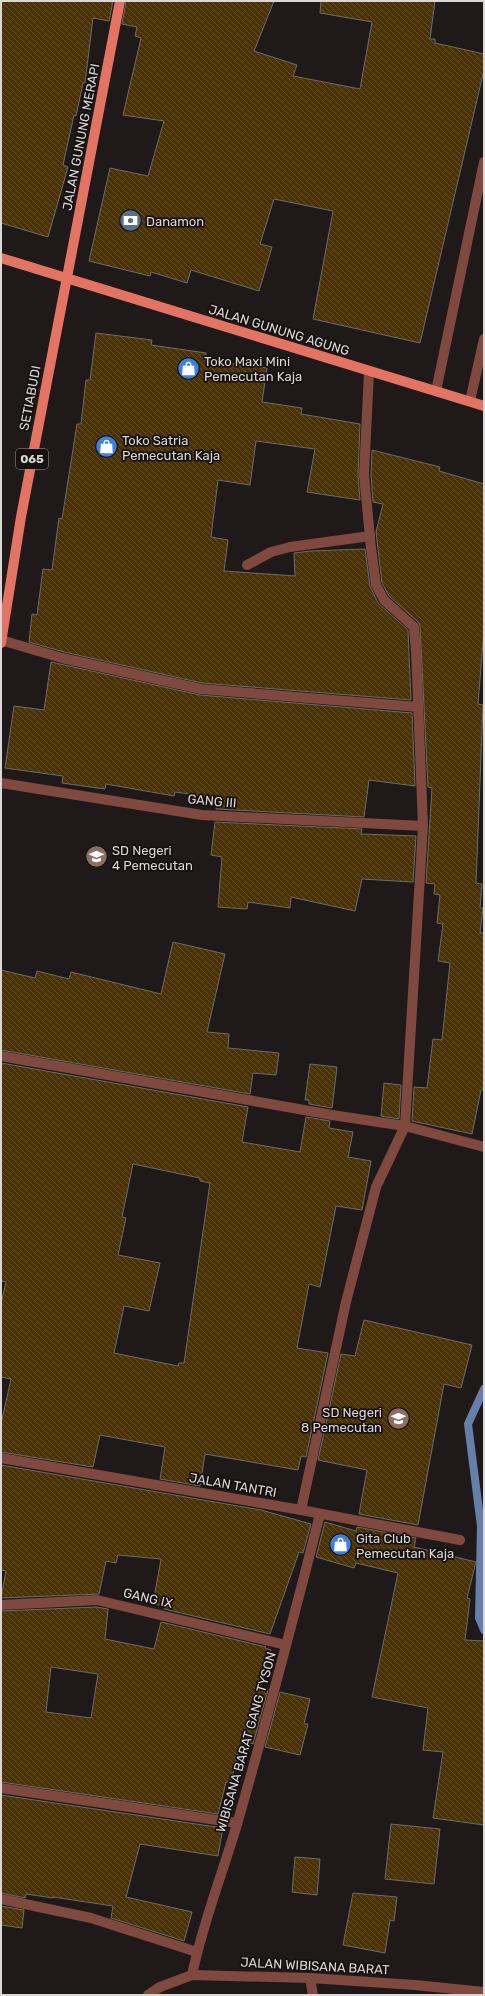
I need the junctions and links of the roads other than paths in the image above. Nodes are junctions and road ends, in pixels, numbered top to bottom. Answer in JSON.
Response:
{"nodes":[{"id":1,"x":120,"y":1,"type":"edge"},
{"id":2,"x":484,"y":162,"type":"edge"},
{"id":3,"x":1,"y":258,"type":"edge"},
{"id":4,"x":67,"y":277,"type":"junction"},
{"id":5,"x":484,"y":339,"type":"edge"},
{"id":6,"x":369,"y":372,"type":"junction"},
{"id":7,"x":436,"y":391,"type":"junction"},
{"id":8,"x":470,"y":401,"type":"junction"},
{"id":9,"x":484,"y":406,"type":"edge"},
{"id":10,"x":370,"y":536,"type":"junction"},
{"id":11,"x":247,"y":565,"type":"dead end"},
{"id":12,"x":1,"y":641,"type":"edge"},
{"id":13,"x":418,"y":707,"type":"junction"},
{"id":14,"x":1,"y":783,"type":"edge"},
{"id":15,"x":423,"y":826,"type":"junction"},
{"id":16,"x":1,"y":1056,"type":"edge"},
{"id":17,"x":405,"y":1126,"type":"junction"},
{"id":18,"x":484,"y":1147,"type":"edge"},
{"id":19,"x":1,"y":1458,"type":"edge"},
{"id":20,"x":301,"y":1510,"type":"junction"},
{"id":21,"x":320,"y":1514,"type":"junction"},
{"id":22,"x":460,"y":1540,"type":"dead end"},
{"id":23,"x":1,"y":1605,"type":"edge"},
{"id":24,"x":286,"y":1645,"type":"junction"},
{"id":25,"x":1,"y":1788,"type":"edge"},
{"id":26,"x":237,"y":1823,"type":"junction"},
{"id":27,"x":1,"y":1899,"type":"edge"},
{"id":28,"x":197,"y":1952,"type":"junction"},
{"id":29,"x":192,"y":1975,"type":"junction"},
{"id":30,"x":310,"y":1978,"type":"junction"},
{"id":31,"x":484,"y":1992,"type":"edge"},
{"id":32,"x":148,"y":1995,"type":"edge"},
{"id":33,"x":313,"y":1995,"type":"edge"}],
"edges":[{"from":1,"to":4,"type":"main road","name":"JALAN GUNUNG MERAPI"},
{"from":2,"to":7,"type":"street"},
{"from":3,"to":4,"type":"main road","name":"JALAN GUNUNG AGUNG"},
{"from":4,"to":6,"type":"main road","name":"JALAN GUNUNG AGUNG"},
{"from":4,"to":12,"type":"main road","name":"SETIABUDI","number":"065"},
{"from":5,"to":8,"type":"street"},
{"from":6,"to":7,"type":"main road","name":"JALAN GUNUNG AGUNG"},
{"from":6,"to":10,"type":"street"},
{"from":7,"to":8,"type":"main road","name":"JALAN GUNUNG AGUNG"},
{"from":8,"to":9,"type":"main road","name":"JALAN GUNUNG AGUNG"},
{"from":10,"to":11,"type":"street"},
{"from":10,"to":13,"type":"street"},
{"from":12,"to":13,"type":"street"},
{"from":13,"to":15,"type":"street"},
{"from":14,"to":15,"type":"street","name":"GANG III"},
{"from":15,"to":17,"type":"street"},
{"from":16,"to":17,"type":"street"},
{"from":17,"to":18,"type":"street"},
{"from":17,"to":20,"type":"street"},
{"from":19,"to":20,"type":"street","name":"JALAN TANTRI"},
{"from":20,"to":21,"type":"street","name":"JALAN TANTRI"},
{"from":21,"to":22,"type":"street","name":"JALAN TANTRI"},
{"from":21,"to":24,"type":"street","name":"WIBISANA BARAT GANG TYSON"},
{"from":23,"to":24,"type":"street","name":"GANG IX"},
{"from":24,"to":26,"type":"street","name":"WIBISANA BARAT GANG TYSON"},
{"from":25,"to":26,"type":"street"},
{"from":26,"to":28,"type":"street","name":"WIBISANA BARAT GANG TYSON"},
{"from":27,"to":28,"type":"street"},
{"from":28,"to":29,"type":"street","name":"WIBISANA BARAT GANG TYSON"},
{"from":29,"to":30,"type":"street","name":"JALAN WIBISANA BARAT"},
{"from":29,"to":32,"type":"street","name":"JALAN WIBISANA BARAT"},
{"from":30,"to":31,"type":"street","name":"JALAN WIBISANA BARAT"},
{"from":30,"to":33,"type":"street"}]}
